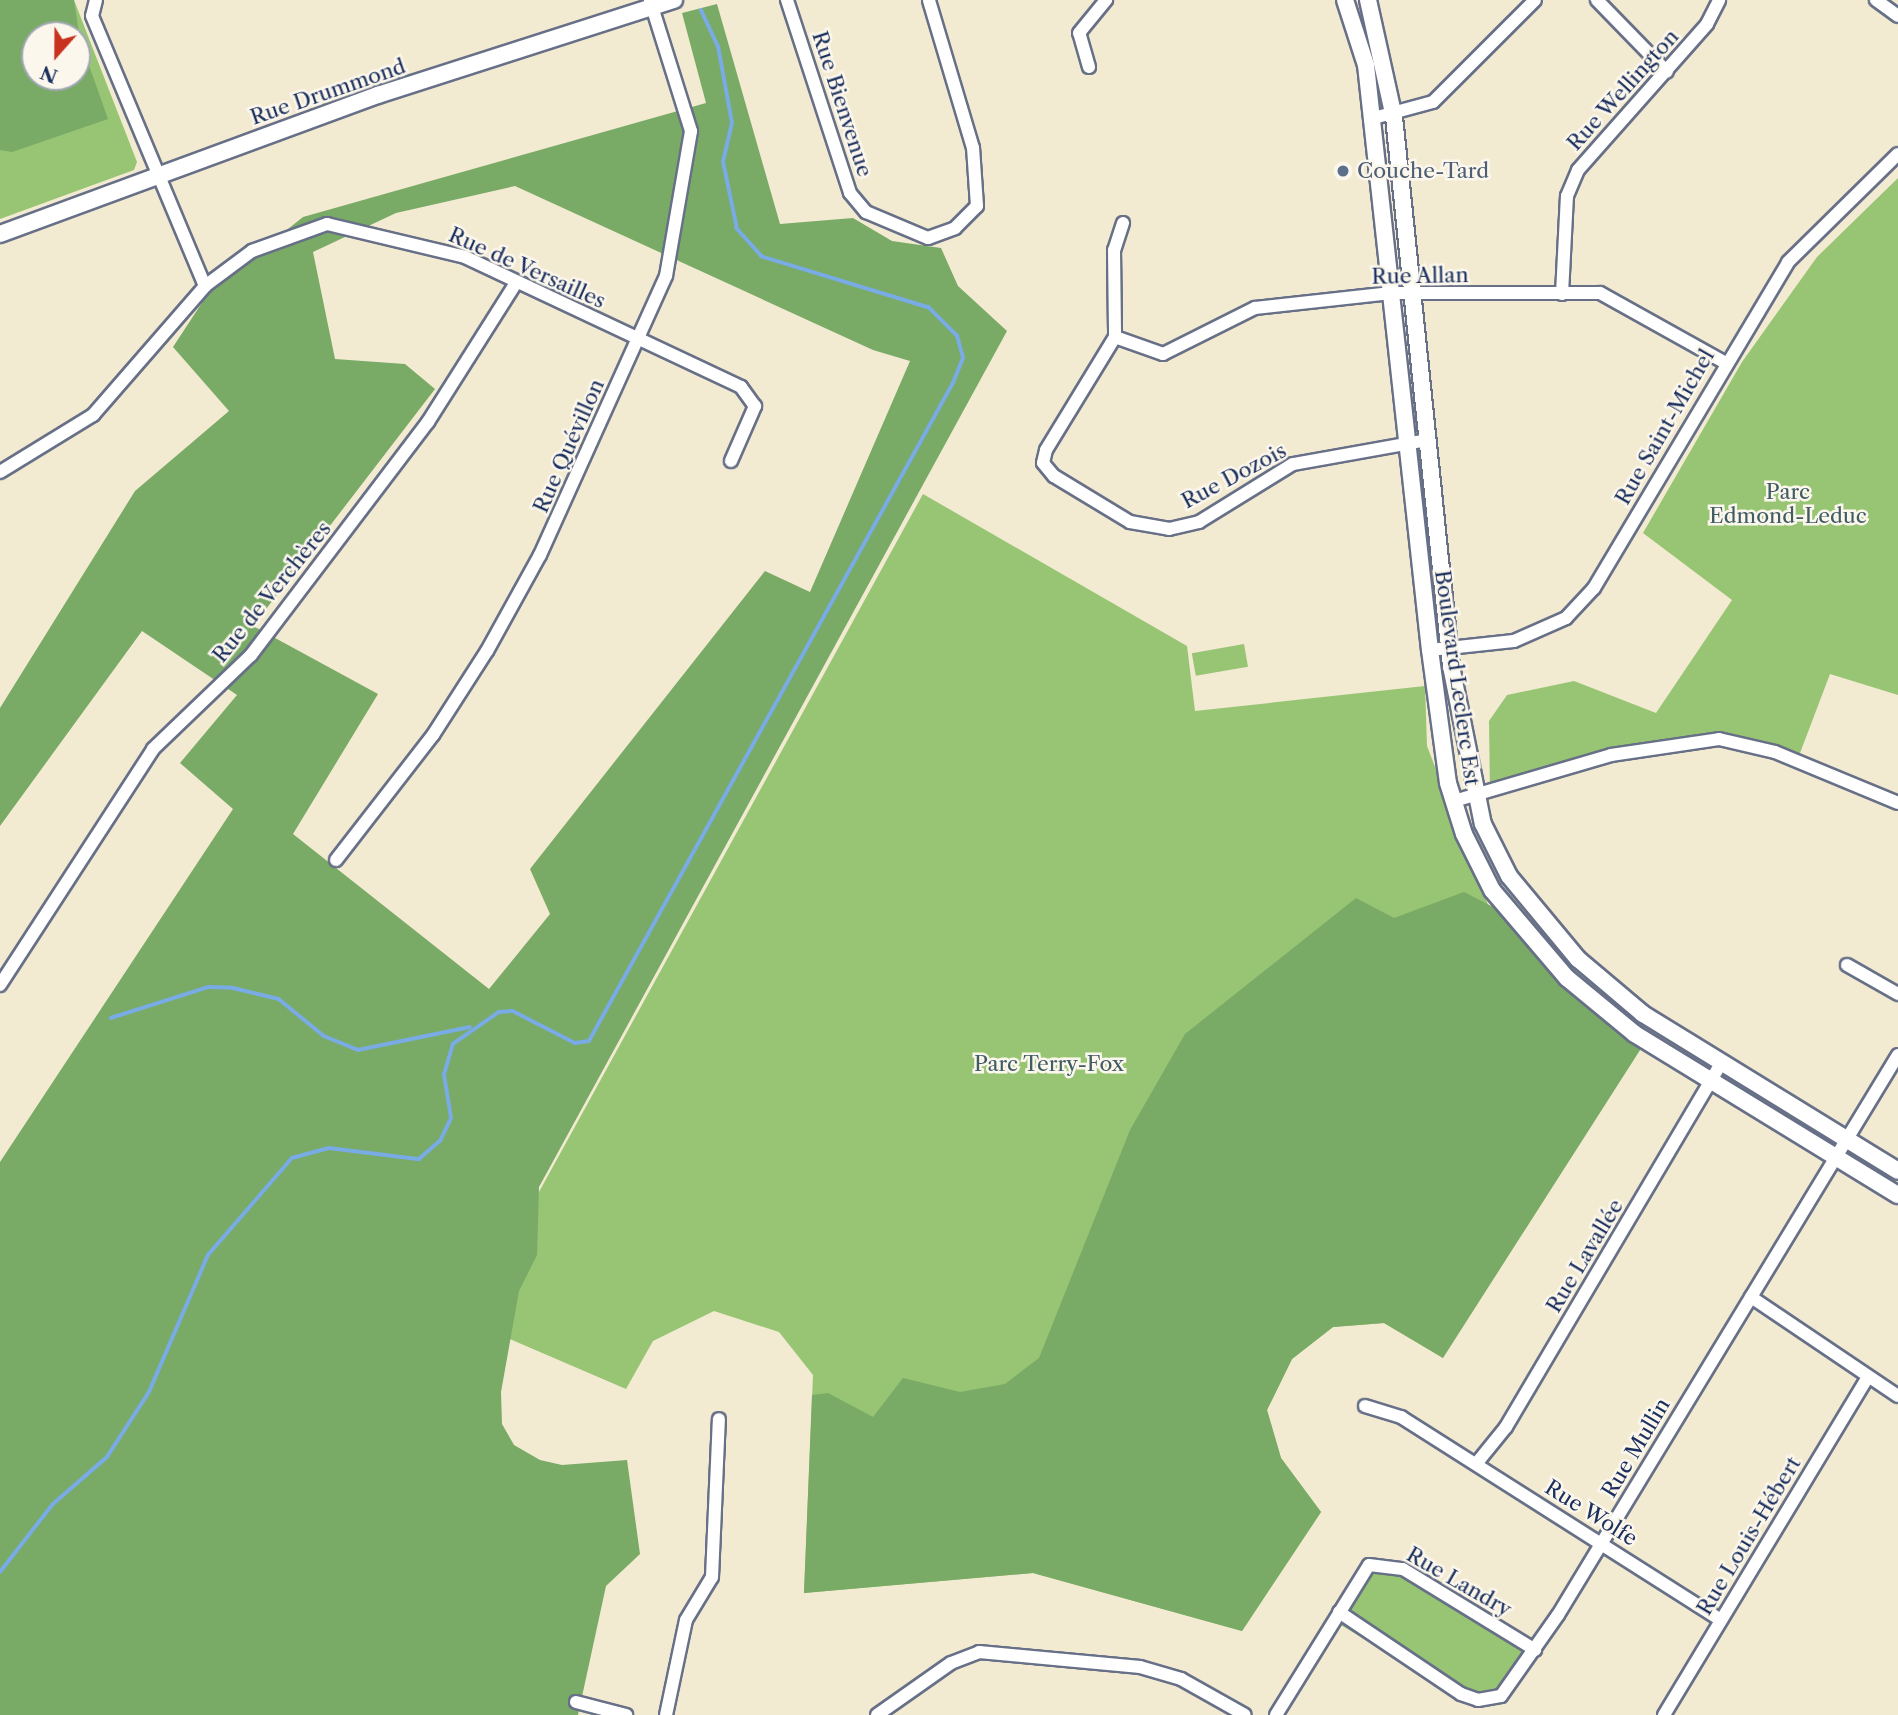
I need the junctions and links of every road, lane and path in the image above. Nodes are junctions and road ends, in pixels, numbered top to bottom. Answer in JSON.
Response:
{"nodes":[{"id":1,"x":96,"y":0,"type":"edge"},
{"id":2,"x":674,"y":0,"type":"edge"},
{"id":3,"x":787,"y":0,"type":"edge"},
{"id":4,"x":929,"y":0,"type":"edge"},
{"id":5,"x":1106,"y":0,"type":"edge"},
{"id":6,"x":1345,"y":0,"type":"edge"},
{"id":7,"x":1368,"y":0,"type":"edge"},
{"id":8,"x":1535,"y":0,"type":"edge"},
{"id":9,"x":1597,"y":0,"type":"edge"},
{"id":10,"x":1719,"y":0,"type":"edge"},
{"id":11,"x":1876,"y":0,"type":"edge"},
{"id":12,"x":652,"y":4,"type":"edge"},
{"id":13,"x":1898,"y":16,"type":"edge"},
{"id":14,"x":1089,"y":67,"type":"dead end"},
{"id":15,"x":1667,"y":72,"type":"junction"},
{"id":16,"x":1394,"y":117,"type":"junction"},
{"id":17,"x":1370,"y":119,"type":"junction"},
{"id":18,"x":1898,"y":154,"type":"edge"},
{"id":19,"x":155,"y":176,"type":"junction"},
{"id":20,"x":1123,"y":223,"type":"dead end"},
{"id":21,"x":0,"y":234,"type":"edge"},
{"id":22,"x":516,"y":283,"type":"junction"},
{"id":23,"x":205,"y":286,"type":"junction"},
{"id":24,"x":1391,"y":293,"type":"junction"},
{"id":25,"x":1562,"y":294,"type":"junction"},
{"id":26,"x":1414,"y":295,"type":"junction"},
{"id":27,"x":1115,"y":337,"type":"junction"},
{"id":28,"x":638,"y":339,"type":"junction"},
{"id":29,"x":1724,"y":362,"type":"junction"},
{"id":30,"x":1428,"y":440,"type":"junction"},
{"id":31,"x":1406,"y":443,"type":"junction"},
{"id":32,"x":731,"y":461,"type":"dead end"},
{"id":33,"x":0,"y":472,"type":"edge"},
{"id":34,"x":1449,"y":648,"type":"junction"},
{"id":35,"x":1430,"y":650,"type":"junction"},
{"id":36,"x":1475,"y":797,"type":"junction"},
{"id":37,"x":1454,"y":801,"type":"junction"},
{"id":38,"x":1898,"y":803,"type":"edge"},
{"id":39,"x":336,"y":860,"type":"dead end"},
{"id":40,"x":1847,"y":965,"type":"dead end"},
{"id":41,"x":0,"y":985,"type":"edge"},
{"id":42,"x":1898,"y":994,"type":"edge"},
{"id":43,"x":1643,"y":1014,"type":"junction"},
{"id":44,"x":1635,"y":1034,"type":"junction"},
{"id":45,"x":1898,"y":1055,"type":"edge"},
{"id":46,"x":1721,"y":1064,"type":"junction"},
{"id":47,"x":1710,"y":1081,"type":"junction"},
{"id":48,"x":1847,"y":1140,"type":"junction"},
{"id":49,"x":1836,"y":1157,"type":"junction"},
{"id":50,"x":1898,"y":1171,"type":"edge"},
{"id":51,"x":1898,"y":1195,"type":"edge"},
{"id":52,"x":1751,"y":1297,"type":"junction"},
{"id":53,"x":1868,"y":1377,"type":"junction"},
{"id":54,"x":1898,"y":1395,"type":"edge"},
{"id":55,"x":1364,"y":1406,"type":"dead end"},
{"id":56,"x":719,"y":1419,"type":"dead end"},
{"id":57,"x":1476,"y":1464,"type":"junction"},
{"id":58,"x":1601,"y":1542,"type":"junction"},
{"id":59,"x":1339,"y":1612,"type":"junction"},
{"id":60,"x":1721,"y":1620,"type":"junction"},
{"id":61,"x":1535,"y":1650,"type":"junction"},
{"id":62,"x":576,"y":1702,"type":"dead end"},
{"id":63,"x":626,"y":1715,"type":"edge"},
{"id":64,"x":666,"y":1715,"type":"edge"},
{"id":65,"x":877,"y":1715,"type":"edge"},
{"id":66,"x":1245,"y":1715,"type":"edge"},
{"id":67,"x":1276,"y":1715,"type":"edge"},
{"id":68,"x":1664,"y":1715,"type":"edge"}],
"edges":[{"from":1,"to":19,"type":"street"},
{"from":2,"to":12,"type":"street","name":"Rue Drummond"},
{"from":3,"to":4,"type":"street","name":"Rue Bienvenue"},
{"from":5,"to":14,"type":"street"},
{"from":6,"to":17,"type":"street","name":"Boulevard Leclerc Est"},
{"from":7,"to":16,"type":"street","name":"Boulevard Leclerc Est"},
{"from":8,"to":16,"type":"street"},
{"from":9,"to":15,"type":"street"},
{"from":10,"to":15,"type":"street","name":"Rue Wellington"},
{"from":11,"to":13,"type":"street"},
{"from":12,"to":19,"type":"street","name":"Rue Drummond"},
{"from":12,"to":28,"type":"street","name":"Rue Quévillon"},
{"from":15,"to":25,"type":"street","name":"Rue Wellington"},
{"from":16,"to":17,"type":"street"},
{"from":16,"to":26,"type":"street","name":"Boulevard Leclerc Est"},
{"from":17,"to":24,"type":"street","name":"Boulevard Leclerc Est"},
{"from":18,"to":29,"type":"street","name":"Rue Saint-Michel"},
{"from":19,"to":21,"type":"street","name":"Rue Drummond"},
{"from":19,"to":23,"type":"street"},
{"from":20,"to":27,"type":"street"},
{"from":22,"to":23,"type":"street","name":"Rue de Versailles"},
{"from":22,"to":28,"type":"street","name":"Rue de Versailles"},
{"from":22,"to":41,"type":"street","name":"Rue de Verchères"},
{"from":23,"to":33,"type":"street","name":"Rue de Versailles"},
{"from":24,"to":26,"type":"street","name":"Rue Allan"},
{"from":24,"to":27,"type":"street","name":"Rue Allan"},
{"from":24,"to":31,"type":"street","name":"Boulevard Leclerc Est"},
{"from":25,"to":26,"type":"street","name":"Rue Allan"},
{"from":25,"to":29,"type":"street","name":"Rue Allan"},
{"from":26,"to":30,"type":"street","name":"Boulevard Leclerc Est"},
{"from":27,"to":31,"type":"street","name":"Rue Dozois"},
{"from":28,"to":32,"type":"street","name":"Rue de Versailles"},
{"from":28,"to":39,"type":"street","name":"Rue Quévillon"},
{"from":29,"to":34,"type":"street","name":"Rue Saint-Michel"},
{"from":30,"to":31,"type":"street","name":"Rue Dozois"},
{"from":30,"to":34,"type":"street","name":"Boulevard Leclerc Est"},
{"from":31,"to":35,"type":"street","name":"Boulevard Leclerc Est"},
{"from":34,"to":35,"type":"street","name":"Rue Saint-Michel"},
{"from":34,"to":36,"type":"street","name":"Boulevard Leclerc Est"},
{"from":35,"to":37,"type":"street","name":"Boulevard Leclerc Est"},
{"from":36,"to":37,"type":"street"},
{"from":36,"to":38,"type":"street"},
{"from":36,"to":43,"type":"street","name":"Boulevard Leclerc Est"},
{"from":37,"to":44,"type":"street","name":"Boulevard Leclerc Est"},
{"from":40,"to":42,"type":"street"},
{"from":43,"to":44,"type":"street"},
{"from":43,"to":46,"type":"street","name":"Boulevard Leclerc Est"},
{"from":44,"to":47,"type":"street","name":"Boulevard Leclerc Est"},
{"from":45,"to":48,"type":"street","name":"Rue Mullin"},
{"from":46,"to":47,"type":"street","name":"Rue Lavallée"},
{"from":46,"to":48,"type":"street","name":"Boulevard Leclerc Est"},
{"from":47,"to":49,"type":"street","name":"Boulevard Leclerc Est"},
{"from":47,"to":57,"type":"street","name":"Rue Lavallée"},
{"from":48,"to":49,"type":"street","name":"Rue Mullin"},
{"from":48,"to":50,"type":"street","name":"Boulevard Leclerc Est"},
{"from":49,"to":51,"type":"street","name":"Boulevard Leclerc Est"},
{"from":49,"to":52,"type":"street","name":"Rue Mullin"},
{"from":52,"to":53,"type":"street"},
{"from":52,"to":58,"type":"street","name":"Rue Mullin"},
{"from":53,"to":54,"type":"street"},
{"from":53,"to":60,"type":"street","name":"Rue Louis-Hébert"},
{"from":55,"to":57,"type":"street","name":"Rue Wolfe"},
{"from":56,"to":64,"type":"street"},
{"from":57,"to":58,"type":"street","name":"Rue Wolfe"},
{"from":58,"to":60,"type":"street","name":"Rue Wolfe"},
{"from":58,"to":61,"type":"street","name":"Rue Mullin"},
{"from":59,"to":61,"type":"street","name":"Rue Mullin"},
{"from":59,"to":61,"type":"street","name":"Rue Landry"},
{"from":59,"to":67,"type":"street","name":"Rue Landry"},
{"from":60,"to":68,"type":"street","name":"Rue Louis-Hébert"},
{"from":62,"to":63,"type":"street"},
{"from":65,"to":66,"type":"street"}]}
